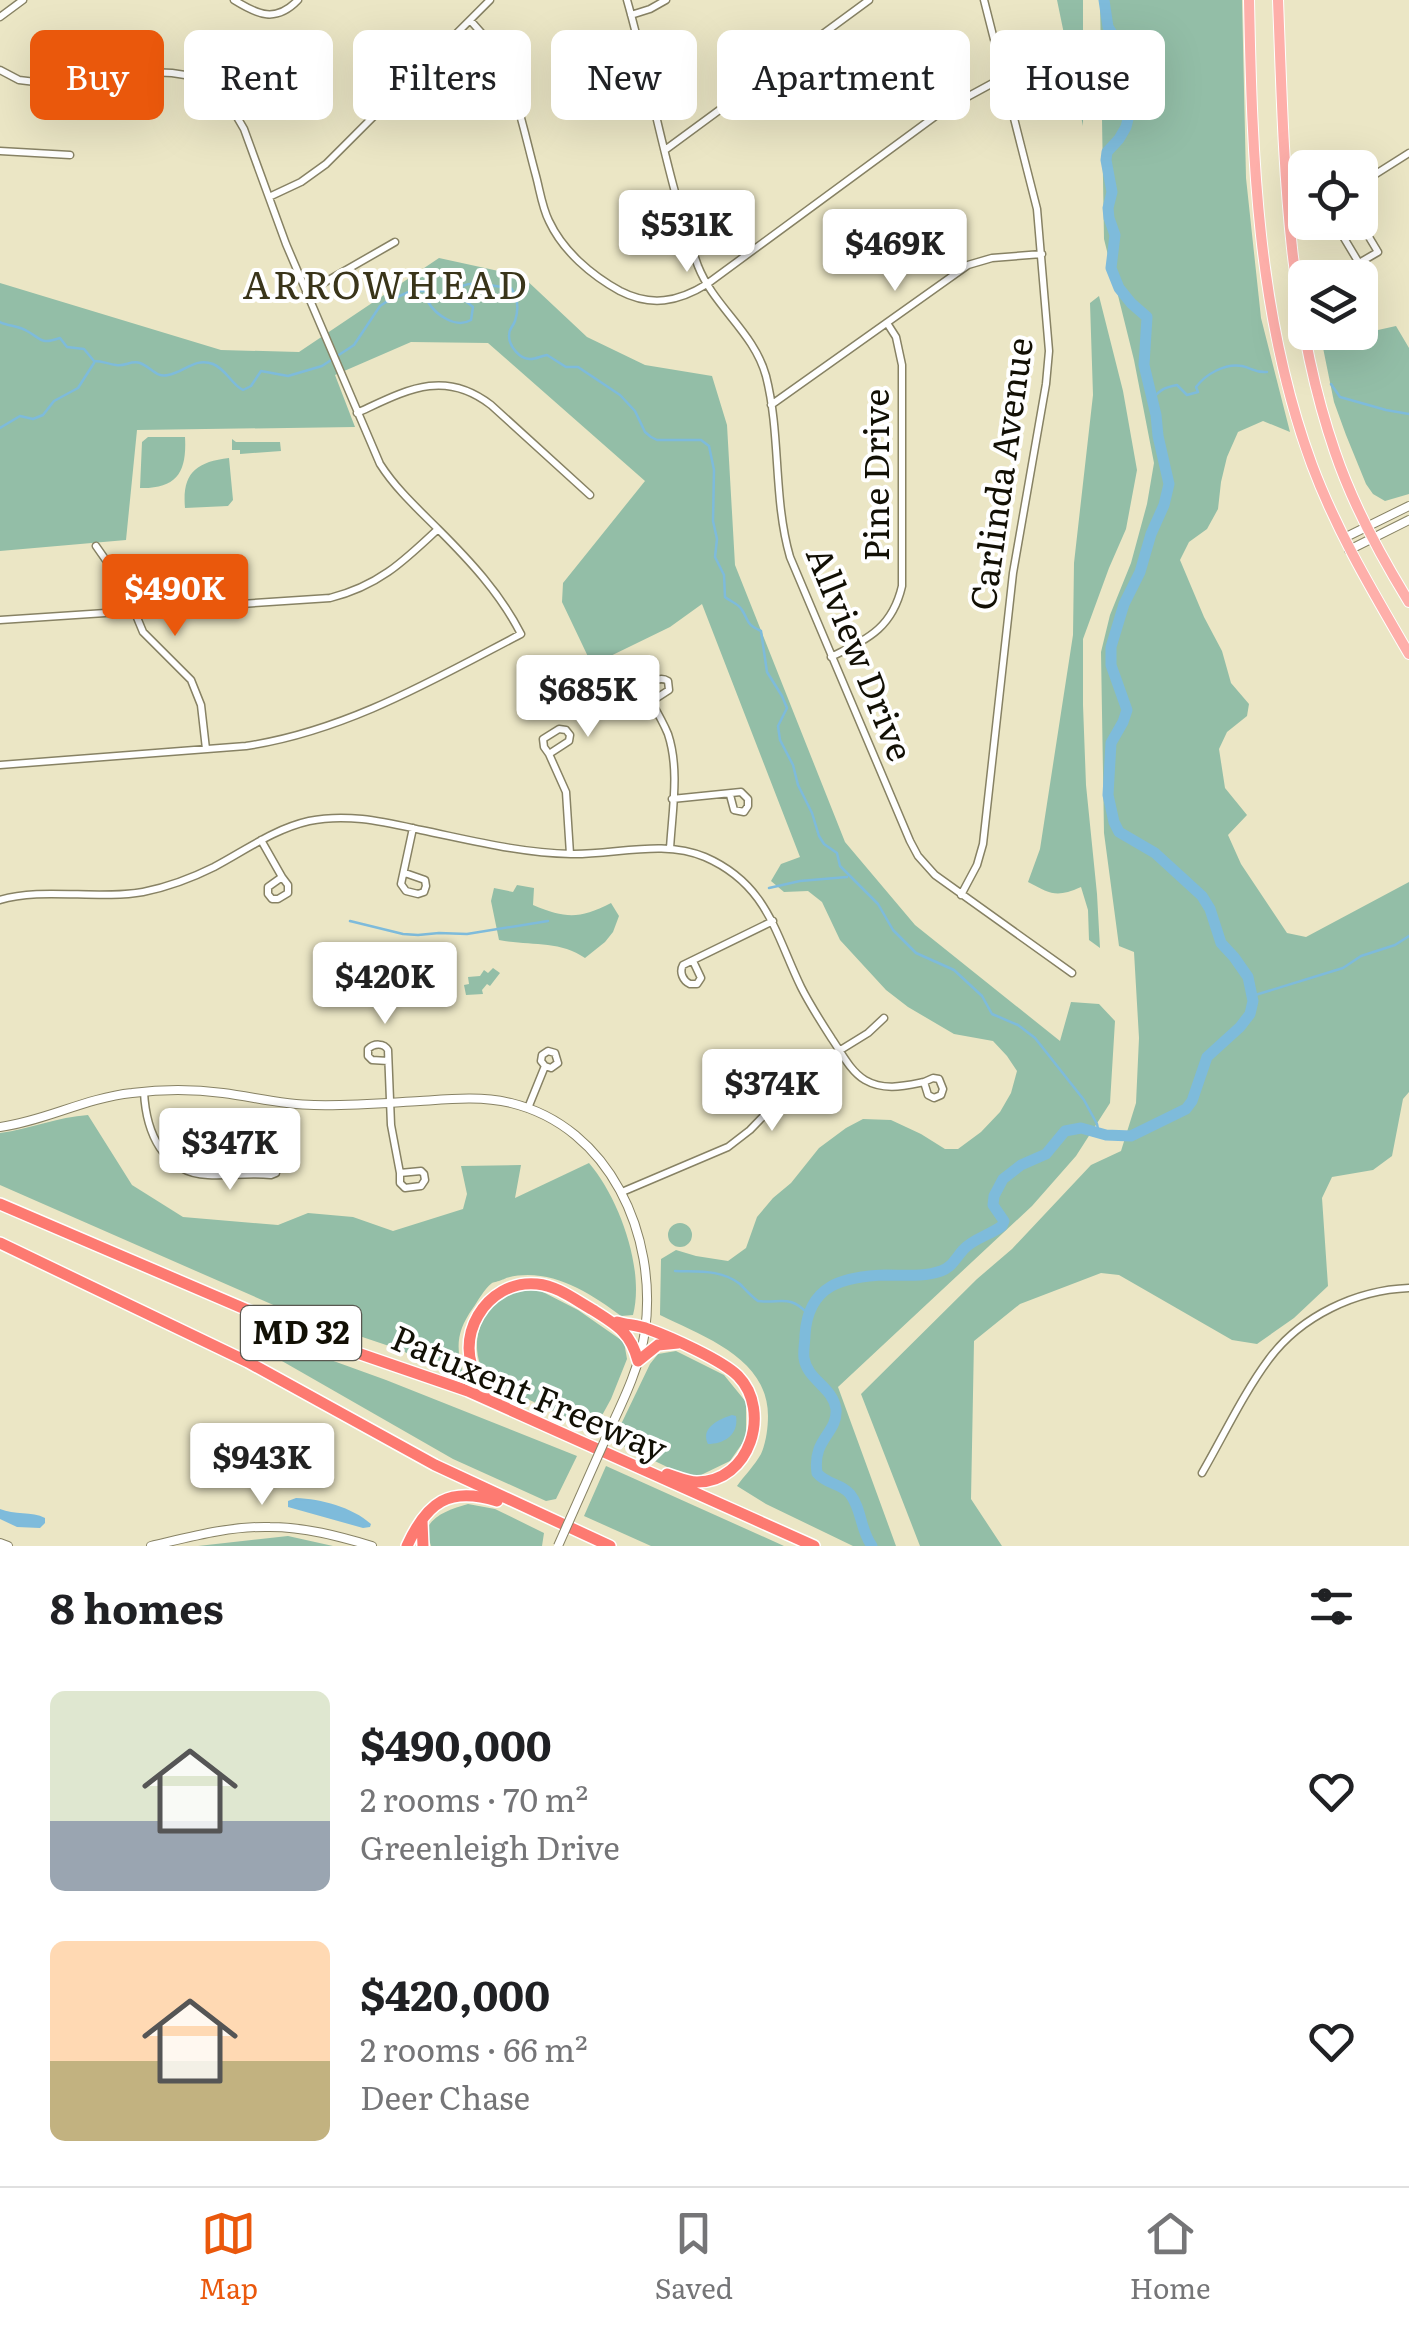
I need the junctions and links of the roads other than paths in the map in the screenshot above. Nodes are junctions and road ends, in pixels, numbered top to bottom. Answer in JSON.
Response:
{"nodes":[{"id":1,"x":23,"y":0,"type":"edge"},
{"id":2,"x":234,"y":0,"type":"edge"},
{"id":3,"x":298,"y":0,"type":"edge"},
{"id":4,"x":490,"y":0,"type":"edge"},
{"id":5,"x":627,"y":0,"type":"edge"},
{"id":6,"x":666,"y":0,"type":"edge"},
{"id":7,"x":869,"y":0,"type":"edge"},
{"id":8,"x":984,"y":0,"type":"edge"},
{"id":9,"x":1250,"y":0,"type":"edge"},
{"id":10,"x":1278,"y":0,"type":"edge"},
{"id":11,"x":632,"y":15,"type":"junction"},
{"id":12,"x":0,"y":17,"type":"edge"},
{"id":13,"x":470,"y":20,"type":"junction"},
{"id":14,"x":992,"y":30,"type":"edge"},
{"id":15,"x":0,"y":70,"type":"edge"},
{"id":16,"x":990,"y":85,"type":"edge"},
{"id":17,"x":1015,"y":120,"type":"edge"},
{"id":18,"x":665,"y":150,"type":"junction"},
{"id":19,"x":0,"y":151,"type":"edge"},
{"id":20,"x":1409,"y":153,"type":"edge"},
{"id":21,"x":70,"y":155,"type":"dead end"},
{"id":22,"x":1378,"y":173,"type":"edge"},
{"id":23,"x":269,"y":196,"type":"junction"},
{"id":24,"x":1359,"y":222,"type":"edge"},
{"id":25,"x":395,"y":242,"type":"dead end"},
{"id":26,"x":1042,"y":254,"type":"junction"},
{"id":27,"x":707,"y":284,"type":"junction"},
{"id":28,"x":306,"y":293,"type":"junction"},
{"id":29,"x":887,"y":323,"type":"junction"},
{"id":30,"x":772,"y":405,"type":"junction"},
{"id":31,"x":357,"y":413,"type":"junction"},
{"id":32,"x":590,"y":495,"type":"dead end"},
{"id":33,"x":1409,"y":506,"type":"edge"},
{"id":34,"x":1409,"y":520,"type":"edge"},
{"id":35,"x":1366,"y":527,"type":"junction"},
{"id":36,"x":438,"y":530,"type":"junction"},
{"id":37,"x":1372,"y":538,"type":"junction"},
{"id":38,"x":1346,"y":544,"type":"junction"},
{"id":39,"x":96,"y":546,"type":"dead end"},
{"id":40,"x":1409,"y":602,"type":"edge"},
{"id":41,"x":134,"y":612,"type":"junction"},
{"id":42,"x":0,"y":620,"type":"edge"},
{"id":43,"x":1409,"y":654,"type":"edge"},
{"id":44,"x":831,"y":657,"type":"junction"},
{"id":45,"x":652,"y":701,"type":"dead end"},
{"id":46,"x":206,"y":749,"type":"junction"},
{"id":47,"x":549,"y":754,"type":"junction"},
{"id":48,"x":0,"y":765,"type":"edge"},
{"id":49,"x":730,"y":794,"type":"dead end"},
{"id":50,"x":672,"y":799,"type":"junction"},
{"id":51,"x":413,"y":828,"type":"junction"},
{"id":52,"x":260,"y":840,"type":"junction"},
{"id":53,"x":670,"y":849,"type":"junction"},
{"id":54,"x":570,"y":854,"type":"junction"},
{"id":55,"x":405,"y":873,"type":"dead end"},
{"id":56,"x":282,"y":877,"type":"dead end"},
{"id":57,"x":961,"y":895,"type":"junction"},
{"id":58,"x":0,"y":900,"type":"edge"},
{"id":59,"x":772,"y":922,"type":"junction"},
{"id":60,"x":693,"y":961,"type":"dead end"},
{"id":61,"x":1072,"y":973,"type":"dead end"},
{"id":62,"x":884,"y":1018,"type":"dead end"},
{"id":63,"x":840,"y":1051,"type":"junction"},
{"id":64,"x":388,"y":1061,"type":"dead end"},
{"id":65,"x":545,"y":1066,"type":"dead end"},
{"id":66,"x":924,"y":1082,"type":"dead end"},
{"id":67,"x":144,"y":1092,"type":"junction"},
{"id":68,"x":390,"y":1103,"type":"junction"},
{"id":69,"x":528,"y":1108,"type":"junction"},
{"id":70,"x":0,"y":1127,"type":"edge"},
{"id":71,"x":400,"y":1173,"type":"dead end"},
{"id":72,"x":260,"y":1174,"type":"dead end"},
{"id":73,"x":622,"y":1192,"type":"junction"},
{"id":74,"x":0,"y":1203,"type":"edge"},
{"id":75,"x":0,"y":1244,"type":"edge"},
{"id":76,"x":1409,"y":1288,"type":"edge"},
{"id":77,"x":604,"y":1317,"type":"junction"},
{"id":78,"x":646,"y":1328,"type":"junction"},
{"id":79,"x":678,"y":1343,"type":"junction"},
{"id":80,"x":638,"y":1361,"type":"junction"},
{"id":81,"x":570,"y":1437,"type":"junction"},
{"id":82,"x":604,"y":1452,"type":"junction"},
{"id":83,"x":1202,"y":1472,"type":"dead end"},
{"id":84,"x":422,"y":1518,"type":"junction"},
{"id":85,"x":548,"y":1518,"type":"junction"},
{"id":86,"x":0,"y":1543,"type":"edge"},
{"id":87,"x":605,"y":1544,"type":"edge"},
{"id":88,"x":8,"y":1546,"type":"edge"},
{"id":89,"x":151,"y":1546,"type":"edge"},
{"id":90,"x":372,"y":1546,"type":"edge"},
{"id":91,"x":407,"y":1546,"type":"edge"},
{"id":92,"x":423,"y":1546,"type":"edge"},
{"id":93,"x":558,"y":1546,"type":"edge"},
{"id":94,"x":814,"y":1546,"type":"edge"}],
"edges":[{"from":1,"to":12,"type":"street"},
{"from":2,"to":3,"type":"street"},
{"from":4,"to":13,"type":"street"},
{"from":5,"to":11,"type":"street","name":"Allview Drive"},
{"from":6,"to":11,"type":"street"},
{"from":7,"to":18,"type":"street"},
{"from":8,"to":14,"type":"street","name":"Carlinda Avenue"},
{"from":9,"to":38,"type":"main road"},
{"from":10,"to":35,"type":"main road"},
{"from":11,"to":18,"type":"street","name":"Allview Drive"},
{"from":13,"to":23,"type":"street"},
{"from":13,"to":27,"type":"street"},
{"from":15,"to":23,"type":"street"},
{"from":16,"to":27,"type":"street"},
{"from":17,"to":26,"type":"street","name":"Carlinda Avenue"},
{"from":18,"to":27,"type":"street","name":"Allview Drive"},
{"from":19,"to":21,"type":"street"},
{"from":20,"to":22,"type":"street"},
{"from":23,"to":28,"type":"street"},
{"from":24,"to":24,"type":"street"},
{"from":25,"to":28,"type":"street"},
{"from":26,"to":29,"type":"street"},
{"from":26,"to":57,"type":"street","name":"Carlinda Avenue"},
{"from":27,"to":30,"type":"street","name":"Allview Drive"},
{"from":28,"to":31,"type":"street"},
{"from":29,"to":30,"type":"street"},
{"from":29,"to":44,"type":"street","name":"Pine Drive"},
{"from":30,"to":44,"type":"street","name":"Allview Drive"},
{"from":31,"to":32,"type":"street"},
{"from":31,"to":36,"type":"street"},
{"from":33,"to":35,"type":"street"},
{"from":34,"to":37,"type":"street"},
{"from":35,"to":37,"type":"main road"},
{"from":35,"to":38,"type":"street"},
{"from":36,"to":41,"type":"street"},
{"from":36,"to":46,"type":"street"},
{"from":37,"to":38,"type":"street"},
{"from":37,"to":40,"type":"main road"},
{"from":38,"to":43,"type":"main road"},
{"from":39,"to":41,"type":"street"},
{"from":41,"to":42,"type":"street"},
{"from":41,"to":46,"type":"street"},
{"from":44,"to":57,"type":"street","name":"Allview Drive"},
{"from":45,"to":50,"type":"street"},
{"from":46,"to":48,"type":"street"},
{"from":47,"to":47,"type":"street"},
{"from":47,"to":54,"type":"street"},
{"from":49,"to":50,"type":"street"},
{"from":50,"to":53,"type":"street"},
{"from":51,"to":52,"type":"street"},
{"from":51,"to":54,"type":"street"},
{"from":51,"to":55,"type":"street"},
{"from":52,"to":56,"type":"street"},
{"from":52,"to":58,"type":"street"},
{"from":53,"to":54,"type":"street"},
{"from":53,"to":59,"type":"street"},
{"from":57,"to":61,"type":"street","name":"Allview Drive"},
{"from":59,"to":60,"type":"street"},
{"from":59,"to":63,"type":"street"},
{"from":62,"to":63,"type":"street"},
{"from":63,"to":66,"type":"street"},
{"from":63,"to":73,"type":"street"},
{"from":64,"to":68,"type":"street"},
{"from":65,"to":69,"type":"street"},
{"from":67,"to":68,"type":"street"},
{"from":67,"to":70,"type":"street"},
{"from":67,"to":72,"type":"street"},
{"from":68,"to":69,"type":"street"},
{"from":68,"to":71,"type":"street"},
{"from":69,"to":73,"type":"street"},
{"from":73,"to":78,"type":"street"},
{"from":74,"to":81,"type":"highway","name":"Patuxent Freeway","number":"MD 32"},
{"from":75,"to":85,"type":"highway","number":"MD 32"},
{"from":76,"to":83,"type":"street"},
{"from":77,"to":78,"type":"highway"},
{"from":77,"to":80,"type":"highway"},
{"from":77,"to":81,"type":"highway"},
{"from":78,"to":79,"type":"highway"},
{"from":78,"to":80,"type":"street"},
{"from":79,"to":80,"type":"highway"},
{"from":79,"to":82,"type":"highway"},
{"from":80,"to":93,"type":"street","bridge":true},
{"from":81,"to":82,"type":"highway","name":"Patuxent Freeway","number":"MD 32"},
{"from":82,"to":94,"type":"highway","name":"Patuxent Freeway","number":"MD 32"},
{"from":84,"to":85,"type":"highway"},
{"from":84,"to":91,"type":"highway"},
{"from":84,"to":92,"type":"highway"},
{"from":85,"to":87,"type":"highway","number":"MD 32"},
{"from":86,"to":88,"type":"street"},
{"from":89,"to":90,"type":"street"}]}
